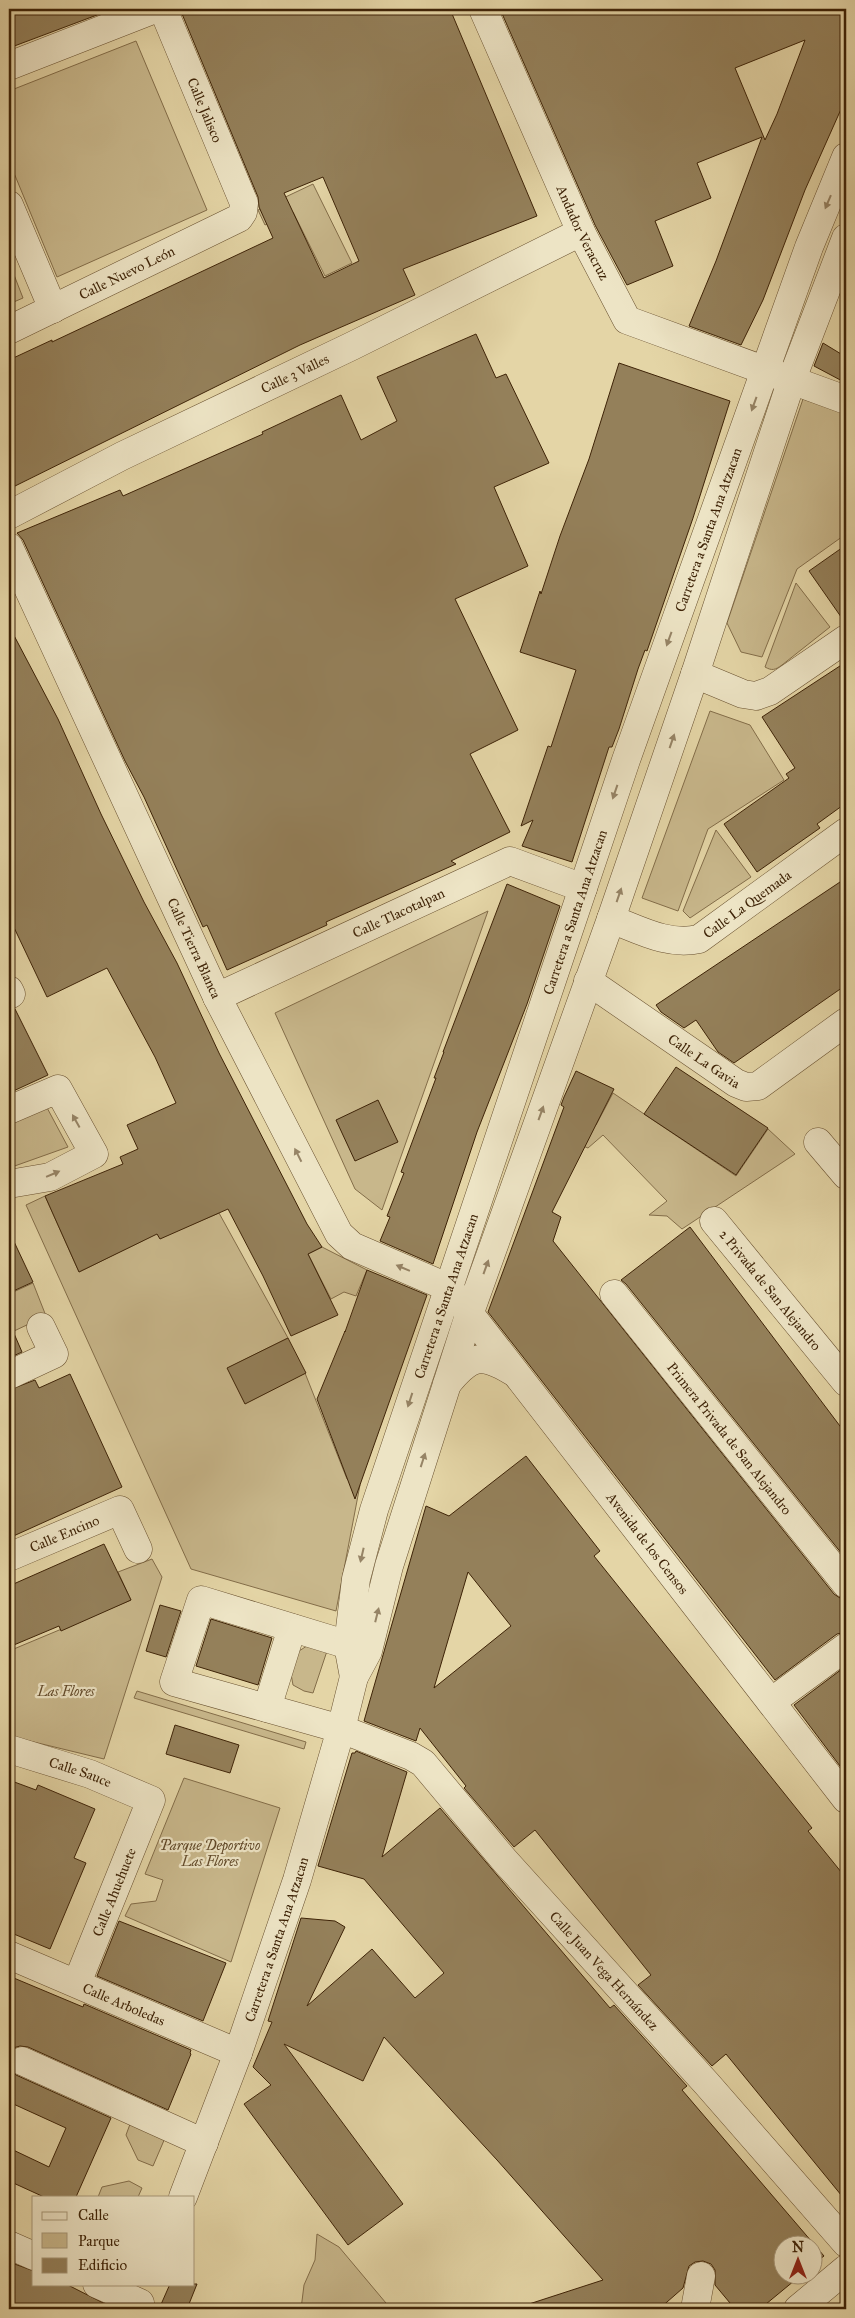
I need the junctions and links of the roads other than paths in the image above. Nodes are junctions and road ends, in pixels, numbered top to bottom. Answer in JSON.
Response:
{"nodes":[{"id":1,"x":155,"y":9,"type":"edge"},
{"id":2,"x":163,"y":9,"type":"edge"},
{"id":3,"x":483,"y":9,"type":"edge"},
{"id":4,"x":9,"y":66,"type":"edge"},
{"id":5,"x":846,"y":157,"type":"edge"},
{"id":6,"x":9,"y":205,"type":"edge"},
{"id":7,"x":243,"y":212,"type":"joint"},
{"id":8,"x":581,"y":232,"type":"junction"},
{"id":9,"x":846,"y":238,"type":"edge"},
{"id":10,"x":53,"y":309,"type":"junction"},
{"id":11,"x":9,"y":330,"type":"edge"},
{"id":12,"x":766,"y":370,"type":"junction"},
{"id":13,"x":792,"y":379,"type":"junction"},
{"id":14,"x":846,"y":400,"type":"edge"},
{"id":15,"x":9,"y":515,"type":"edge"},
{"id":16,"x":9,"y":547,"type":"edge"},
{"id":17,"x":846,"y":639,"type":"edge"},
{"id":18,"x":695,"y":674,"type":"junction"},
{"id":19,"x":846,"y":832,"type":"edge"},
{"id":20,"x":583,"y":888,"type":"junction"},
{"id":21,"x":611,"y":920,"type":"junction"},
{"id":22,"x":588,"y":981,"type":"junction"},
{"id":23,"x":216,"y":997,"type":"junction"},
{"id":24,"x":846,"y":1022,"type":"edge"},
{"id":25,"x":9,"y":1110,"type":"edge"},
{"id":26,"x":818,"y":1142,"type":"dead end"},
{"id":27,"x":846,"y":1175,"type":"edge"},
{"id":28,"x":9,"y":1184,"type":"edge"},
{"id":29,"x":714,"y":1221,"type":"dead end"},
{"id":30,"x":448,"y":1287,"type":"junction"},
{"id":31,"x":614,"y":1294,"type":"dead end"},
{"id":32,"x":470,"y":1312,"type":"junction"},
{"id":33,"x":41,"y":1327,"type":"dead end"},
{"id":34,"x":9,"y":1375,"type":"edge"},
{"id":35,"x":519,"y":1376,"type":"junction"},
{"id":36,"x":846,"y":1382,"type":"edge"},
{"id":37,"x":448,"y":1384,"type":"junction"},
{"id":38,"x":138,"y":1549,"type":"dead end"},
{"id":39,"x":9,"y":1557,"type":"edge"},
{"id":40,"x":846,"y":1584,"type":"edge"},
{"id":41,"x":292,"y":1628,"type":"junction"},
{"id":42,"x":846,"y":1647,"type":"edge"},
{"id":43,"x":358,"y":1648,"type":"junction"},
{"id":44,"x":771,"y":1702,"type":"junction"},
{"id":45,"x":267,"y":1708,"type":"junction"},
{"id":46,"x":342,"y":1729,"type":"junction"},
{"id":47,"x":9,"y":1749,"type":"edge"},
{"id":48,"x":846,"y":1799,"type":"edge"},
{"id":49,"x":151,"y":1800,"type":"joint"},
{"id":50,"x":9,"y":1955,"type":"edge"},
{"id":51,"x":77,"y":1983,"type":"junction"},
{"id":52,"x":238,"y":2053,"type":"junction"},
{"id":53,"x":22,"y":2061,"type":"dead end"},
{"id":54,"x":204,"y":2144,"type":"junction"},
{"id":55,"x":182,"y":2196,"type":"edge"},
{"id":56,"x":846,"y":2243,"type":"edge"},
{"id":57,"x":9,"y":2245,"type":"edge"},
{"id":58,"x":32,"y":2255,"type":"edge"},
{"id":59,"x":846,"y":2269,"type":"edge"},
{"id":60,"x":701,"y":2276,"type":"dead end"},
{"id":61,"x":103,"y":2286,"type":"edge"},
{"id":62,"x":141,"y":2299,"type":"edge"},
{"id":63,"x":695,"y":2309,"type":"edge"},
{"id":64,"x":798,"y":2309,"type":"edge"}],
"edges":[{"from":1,"to":4,"type":"street"},
{"from":2,"to":7,"type":"street","name":"Calle Jalisco"},
{"from":3,"to":8,"type":"street","name":"Andador Veracruz"},
{"from":5,"to":12,"type":"street","name":"Carretera a Santa Ana Atzacan","one_way":true},
{"from":6,"to":10,"type":"street"},
{"from":7,"to":10,"type":"street","name":"Calle Nuevo León"},
{"from":8,"to":12,"type":"street","name":"Andador Veracruz"},
{"from":8,"to":15,"type":"street","name":"Calle 3 Valles"},
{"from":9,"to":13,"type":"street","name":"Carretera a Santa Ana Atzacan"},
{"from":10,"to":11,"type":"street","name":"Calle Nuevo León"},
{"from":12,"to":13,"type":"street","name":"Andador Veracruz"},
{"from":12,"to":20,"type":"street","name":"Carretera a Santa Ana Atzacan","one_way":true},
{"from":13,"to":14,"type":"street","name":"Andador Veracruz"},
{"from":13,"to":18,"type":"street","name":"Carretera a Santa Ana Atzacan"},
{"from":16,"to":23,"type":"street","name":"Calle Tierra Blanca"},
{"from":17,"to":18,"type":"street"},
{"from":21,"to":18,"type":"street","name":"Carretera a Santa Ana Atzacan","one_way":true},
{"from":19,"to":21,"type":"street","name":"Calle La Quemada"},
{"from":20,"to":23,"type":"street","name":"Calle Tlacotalpan"},
{"from":20,"to":30,"type":"street","name":"Carretera a Santa Ana Atzacan"},
{"from":21,"to":22,"type":"street","name":"Carretera a Santa Ana Atzacan"},
{"from":22,"to":24,"type":"street","name":"Calle La Gavia"},
{"from":32,"to":22,"type":"street","name":"Carretera a Santa Ana Atzacan","one_way":true},
{"from":30,"to":23,"type":"street","name":"Calle Tierra Blanca","one_way":true},
{"from":28,"to":25,"type":"street","one_way":true},
{"from":26,"to":27,"type":"street"},
{"from":29,"to":36,"type":"street","name":"2 Privada de San Alejandro"},
{"from":30,"to":32,"type":"street","name":"Avenida de los Censos"},
{"from":30,"to":43,"type":"street","name":"Carretera a Santa Ana Atzacan","one_way":true},
{"from":31,"to":40,"type":"street","name":"Primera Privada de San Alejandro"},
{"from":32,"to":35,"type":"street","name":"Avenida de los Censos"},
{"from":32,"to":37,"type":"street","name":"Carretera a Santa Ana Atzacan"},
{"from":33,"to":34,"type":"street"},
{"from":35,"to":37,"type":"street"},
{"from":35,"to":44,"type":"street","name":"Avenida de los Censos"},
{"from":43,"to":37,"type":"street","name":"Carretera a Santa Ana Atzacan","one_way":true},
{"from":38,"to":39,"type":"street","name":"Calle Encino"},
{"from":41,"to":43,"type":"street"},
{"from":41,"to":45,"type":"street"},
{"from":41,"to":45,"type":"street","name":"Calle Juan Vega Hernández"},
{"from":42,"to":44,"type":"street"},
{"from":43,"to":46,"type":"street","name":"Carretera a Santa Ana Atzacan"},
{"from":44,"to":48,"type":"street","name":"Avenida de los Censos"},
{"from":45,"to":46,"type":"street","name":"Calle Juan Vega Hernández"},
{"from":46,"to":52,"type":"street","name":"Carretera a Santa Ana Atzacan"},
{"from":46,"to":56,"type":"street","name":"Calle Juan Vega Hernández"},
{"from":47,"to":49,"type":"street","name":"Calle Sauce"},
{"from":49,"to":51,"type":"street","name":"Calle Ahuehuete"},
{"from":50,"to":51,"type":"street","name":"Calle Arboledas"},
{"from":51,"to":52,"type":"street","name":"Calle Arboledas"},
{"from":52,"to":54,"type":"street","name":"Carretera a Santa Ana Atzacan"},
{"from":53,"to":54,"type":"street"},
{"from":54,"to":55,"type":"street","name":"Carretera a Santa Ana Atzacan"},
{"from":57,"to":58,"type":"street"},
{"from":59,"to":64,"type":"street"},
{"from":60,"to":63,"type":"street"},
{"from":61,"to":62,"type":"street"}]}
